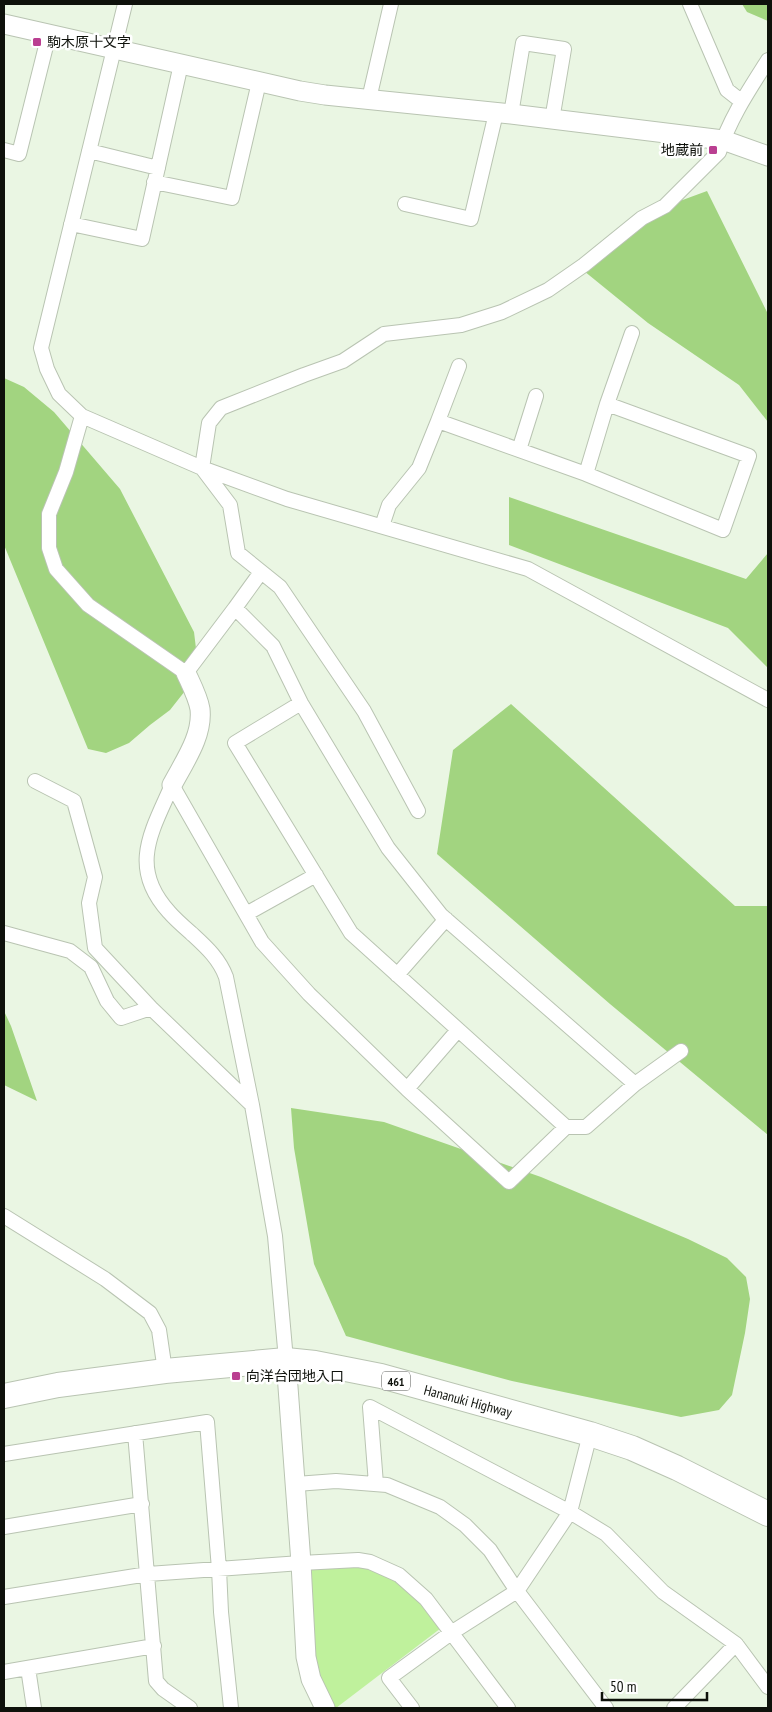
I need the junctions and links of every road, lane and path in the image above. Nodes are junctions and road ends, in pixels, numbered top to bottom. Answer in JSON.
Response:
{"nodes":[{"id":1,"x":125,"y":4,"type":"edge"},
{"id":2,"x":391,"y":4,"type":"edge"},
{"id":3,"x":690,"y":4,"type":"edge"},
{"id":4,"x":4,"y":24,"type":"edge"},
{"id":5,"x":49,"y":34,"type":"junction"},
{"id":6,"x":114,"y":49,"type":"junction"},
{"id":7,"x":181,"y":64,"type":"junction"},
{"id":8,"x":767,"y":64,"type":"edge"},
{"id":9,"x":259,"y":82,"type":"junction"},
{"id":10,"x":369,"y":99,"type":"junction"},
{"id":11,"x":741,"y":101,"type":"junction"},
{"id":12,"x":504,"y":113,"type":"junction"},
{"id":13,"x":552,"y":120,"type":"junction"},
{"id":14,"x":723,"y":140,"type":"junction"},
{"id":15,"x":4,"y":150,"type":"edge"},
{"id":16,"x":89,"y":151,"type":"junction"},
{"id":17,"x":768,"y":156,"type":"edge"},
{"id":18,"x":158,"y":168,"type":"junction"},
{"id":19,"x":154,"y":182,"type":"junction"},
{"id":20,"x":406,"y":204,"type":"dead end"},
{"id":21,"x":71,"y":224,"type":"junction"},
{"id":22,"x":632,"y":333,"type":"dead end"},
{"id":23,"x":459,"y":366,"type":"dead end"},
{"id":24,"x":536,"y":396,"type":"dead end"},
{"id":25,"x":607,"y":404,"type":"junction"},
{"id":26,"x":82,"y":416,"type":"junction"},
{"id":27,"x":438,"y":421,"type":"junction"},
{"id":28,"x":519,"y":450,"type":"junction"},
{"id":29,"x":202,"y":468,"type":"junction"},
{"id":30,"x":586,"y":474,"type":"junction"},
{"id":31,"x":382,"y":526,"type":"junction"},
{"id":32,"x":261,"y":572,"type":"junction"},
{"id":33,"x":235,"y":608,"type":"junction"},
{"id":34,"x":186,"y":673,"type":"junction"},
{"id":35,"x":768,"y":700,"type":"edge"},
{"id":36,"x":301,"y":703,"type":"junction"},
{"id":37,"x":34,"y":781,"type":"dead end"},
{"id":38,"x":172,"y":785,"type":"junction"},
{"id":39,"x":418,"y":811,"type":"dead end"},
{"id":40,"x":316,"y":875,"type":"junction"},
{"id":41,"x":246,"y":914,"type":"junction"},
{"id":42,"x":446,"y":919,"type":"junction"},
{"id":43,"x":4,"y":933,"type":"edge"},
{"id":44,"x":397,"y":975,"type":"junction"},
{"id":45,"x":152,"y":1008,"type":"junction"},
{"id":46,"x":458,"y":1030,"type":"junction"},
{"id":47,"x":681,"y":1051,"type":"dead end"},
{"id":48,"x":635,"y":1084,"type":"junction"},
{"id":49,"x":407,"y":1089,"type":"junction"},
{"id":50,"x":252,"y":1105,"type":"junction"},
{"id":51,"x":566,"y":1127,"type":"junction"},
{"id":52,"x":5,"y":1218,"type":"edge"},
{"id":53,"x":286,"y":1360,"type":"junction"},
{"id":54,"x":165,"y":1371,"type":"junction"},
{"id":55,"x":4,"y":1396,"type":"edge"},
{"id":56,"x":135,"y":1433,"type":"junction"},
{"id":57,"x":590,"y":1434,"type":"junction"},
{"id":58,"x":4,"y":1454,"type":"edge"},
{"id":59,"x":296,"y":1484,"type":"junction"},
{"id":60,"x":376,"y":1484,"type":"junction"},
{"id":61,"x":142,"y":1504,"type":"junction"},
{"id":62,"x":570,"y":1512,"type":"junction"},
{"id":63,"x":768,"y":1514,"type":"edge"},
{"id":64,"x":4,"y":1527,"type":"edge"},
{"id":65,"x":301,"y":1563,"type":"junction"},
{"id":66,"x":219,"y":1569,"type":"junction"},
{"id":67,"x":148,"y":1574,"type":"junction"},
{"id":68,"x":517,"y":1591,"type":"junction"},
{"id":69,"x":4,"y":1597,"type":"edge"},
{"id":70,"x":451,"y":1633,"type":"junction"},
{"id":71,"x":736,"y":1644,"type":"junction"},
{"id":72,"x":154,"y":1646,"type":"junction"},
{"id":73,"x":28,"y":1668,"type":"junction"},
{"id":74,"x":4,"y":1672,"type":"edge"},
{"id":75,"x":768,"y":1687,"type":"edge"},
{"id":76,"x":34,"y":1708,"type":"edge"},
{"id":77,"x":190,"y":1708,"type":"edge"},
{"id":78,"x":231,"y":1708,"type":"edge"},
{"id":79,"x":325,"y":1708,"type":"edge"},
{"id":80,"x":412,"y":1708,"type":"edge"},
{"id":81,"x":508,"y":1708,"type":"edge"},
{"id":82,"x":606,"y":1708,"type":"edge"},
{"id":83,"x":674,"y":1708,"type":"edge"}],
"edges":[{"from":1,"to":6,"type":"street"},
{"from":2,"to":10,"type":"street"},
{"from":3,"to":11,"type":"street"},
{"from":4,"to":5,"type":"street"},
{"from":5,"to":6,"type":"street"},
{"from":5,"to":15,"type":"street"},
{"from":6,"to":7,"type":"street"},
{"from":6,"to":16,"type":"street"},
{"from":7,"to":9,"type":"street"},
{"from":7,"to":18,"type":"street"},
{"from":8,"to":11,"type":"street"},
{"from":9,"to":10,"type":"street"},
{"from":9,"to":19,"type":"street"},
{"from":10,"to":12,"type":"street"},
{"from":11,"to":14,"type":"street"},
{"from":12,"to":13,"type":"street"},
{"from":12,"to":13,"type":"street"},
{"from":12,"to":20,"type":"street"},
{"from":13,"to":14,"type":"street"},
{"from":14,"to":17,"type":"street"},
{"from":14,"to":29,"type":"street"},
{"from":16,"to":18,"type":"street"},
{"from":16,"to":21,"type":"street"},
{"from":18,"to":19,"type":"street"},
{"from":19,"to":21,"type":"street"},
{"from":21,"to":26,"type":"street"},
{"from":22,"to":25,"type":"street"},
{"from":23,"to":27,"type":"street"},
{"from":24,"to":28,"type":"street"},
{"from":25,"to":30,"type":"street"},
{"from":25,"to":30,"type":"street"},
{"from":26,"to":29,"type":"street"},
{"from":26,"to":34,"type":"street"},
{"from":27,"to":28,"type":"street"},
{"from":27,"to":31,"type":"street"},
{"from":28,"to":30,"type":"street"},
{"from":29,"to":31,"type":"street"},
{"from":29,"to":32,"type":"street"},
{"from":31,"to":35,"type":"street"},
{"from":32,"to":33,"type":"street"},
{"from":32,"to":39,"type":"street"},
{"from":33,"to":34,"type":"street"},
{"from":33,"to":36,"type":"street"},
{"from":34,"to":38,"type":"street"},
{"from":36,"to":40,"type":"street"},
{"from":36,"to":42,"type":"street"},
{"from":37,"to":45,"type":"street"},
{"from":38,"to":41,"type":"street"},
{"from":38,"to":50,"type":"street"},
{"from":40,"to":41,"type":"street"},
{"from":40,"to":44,"type":"street"},
{"from":41,"to":49,"type":"street"},
{"from":42,"to":44,"type":"street"},
{"from":42,"to":48,"type":"street"},
{"from":43,"to":45,"type":"street"},
{"from":44,"to":46,"type":"street"},
{"from":45,"to":50,"type":"street"},
{"from":46,"to":49,"type":"street"},
{"from":46,"to":51,"type":"street"},
{"from":47,"to":48,"type":"street"},
{"from":48,"to":51,"type":"street"},
{"from":49,"to":51,"type":"street"},
{"from":50,"to":53,"type":"street"},
{"from":52,"to":54,"type":"street"},
{"from":53,"to":54,"type":"highway","name":"Hananuki Highway","number":"461"},
{"from":53,"to":57,"type":"highway","name":"Hananuki Highway","number":"461"},
{"from":53,"to":59,"type":"street"},
{"from":54,"to":55,"type":"highway","name":"Hananuki Highway","number":"461"},
{"from":56,"to":58,"type":"street"},
{"from":56,"to":61,"type":"street"},
{"from":56,"to":66,"type":"street"},
{"from":57,"to":62,"type":"street"},
{"from":57,"to":63,"type":"highway","name":"Hananuki Highway","number":"461"},
{"from":59,"to":60,"type":"street"},
{"from":59,"to":65,"type":"street"},
{"from":60,"to":62,"type":"street"},
{"from":60,"to":68,"type":"street"},
{"from":61,"to":64,"type":"street"},
{"from":61,"to":67,"type":"street"},
{"from":62,"to":68,"type":"street"},
{"from":62,"to":71,"type":"street"},
{"from":65,"to":66,"type":"street"},
{"from":65,"to":70,"type":"street"},
{"from":65,"to":79,"type":"street"},
{"from":66,"to":67,"type":"street"},
{"from":66,"to":78,"type":"street"},
{"from":67,"to":69,"type":"street"},
{"from":67,"to":72,"type":"street"},
{"from":68,"to":70,"type":"street"},
{"from":68,"to":82,"type":"street"},
{"from":70,"to":80,"type":"street"},
{"from":70,"to":81,"type":"street"},
{"from":71,"to":75,"type":"street"},
{"from":71,"to":83,"type":"street"},
{"from":72,"to":73,"type":"street"},
{"from":72,"to":77,"type":"street"},
{"from":73,"to":74,"type":"street"},
{"from":73,"to":76,"type":"street"}]}
